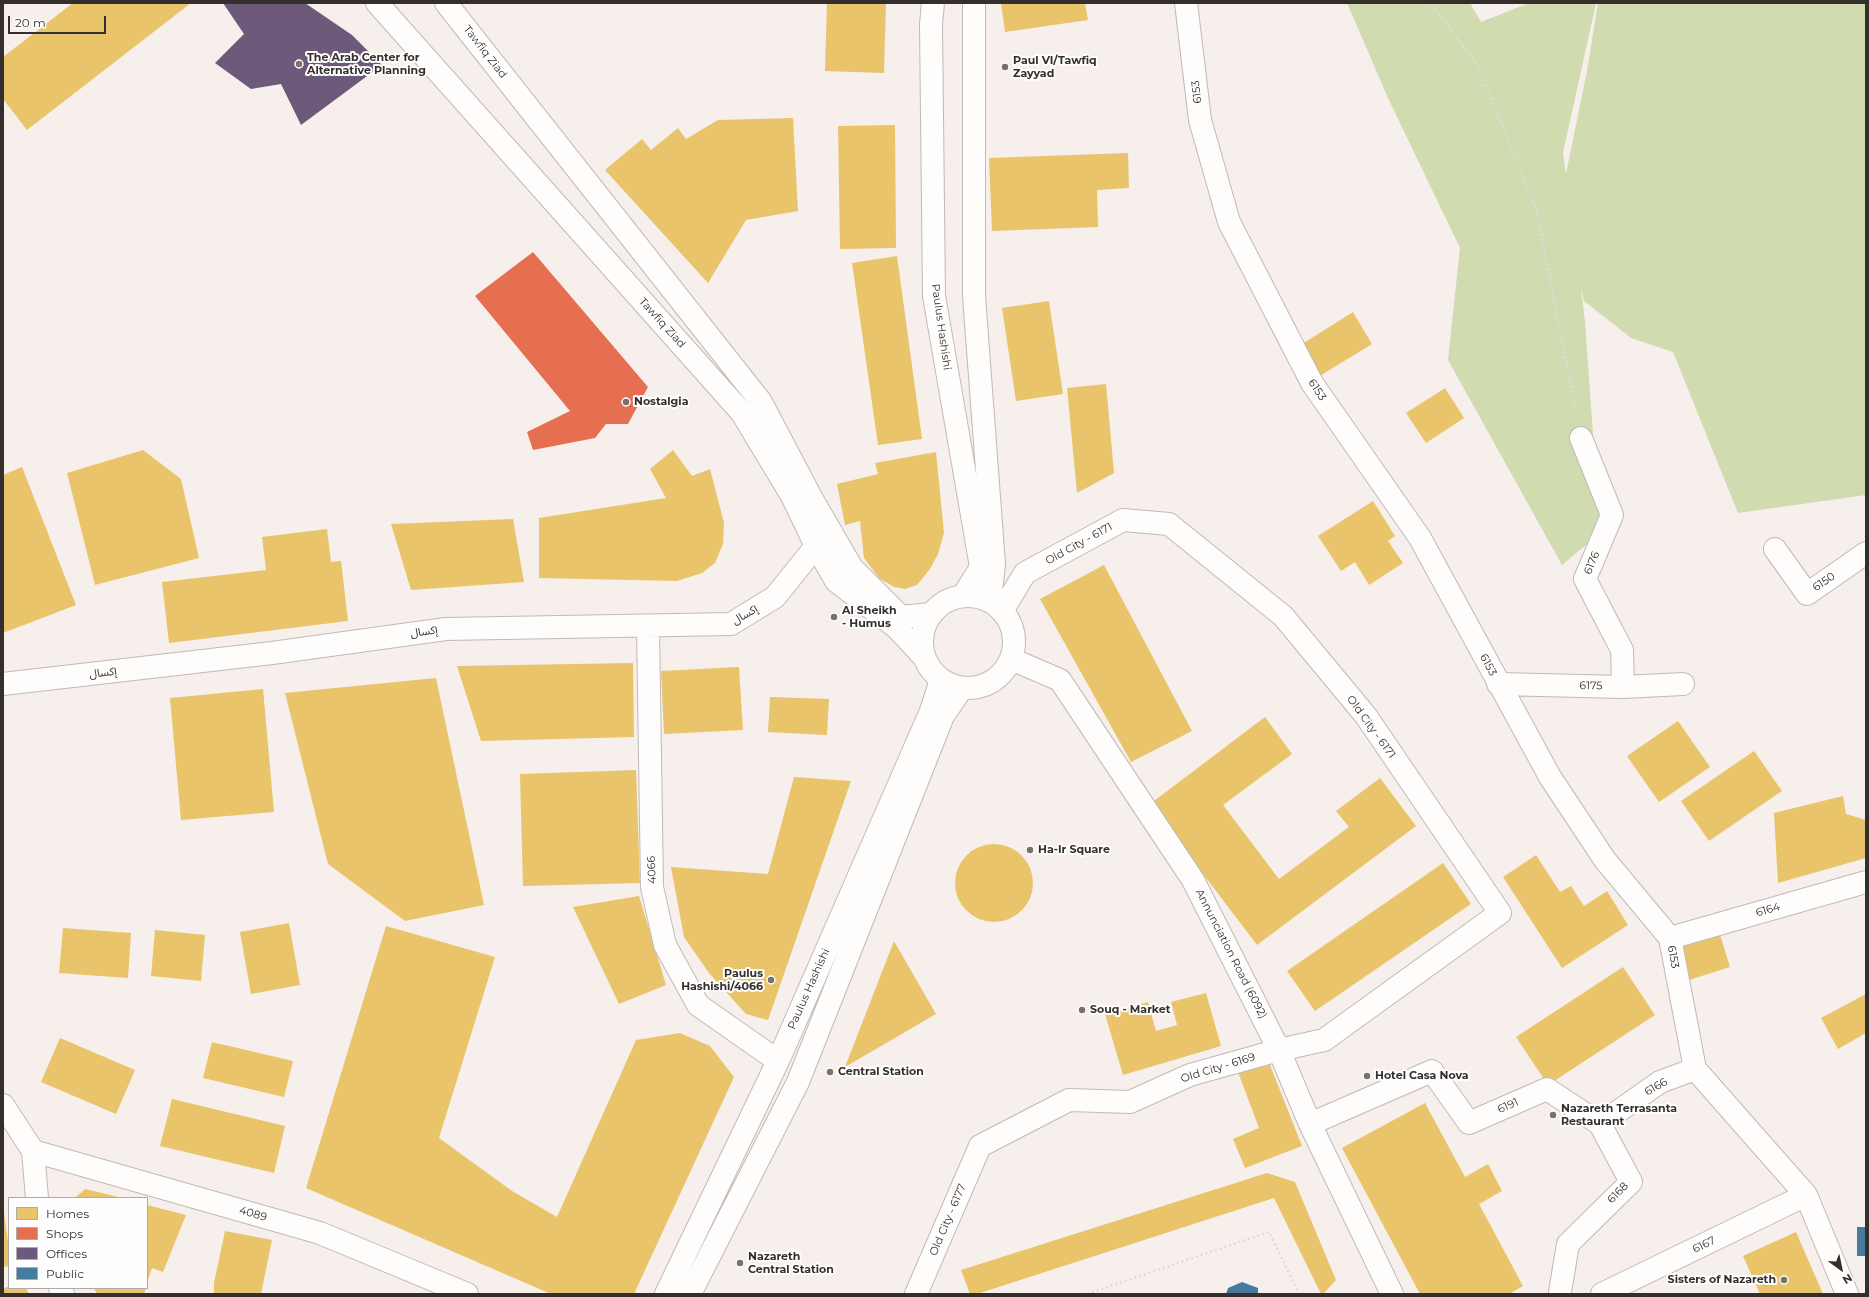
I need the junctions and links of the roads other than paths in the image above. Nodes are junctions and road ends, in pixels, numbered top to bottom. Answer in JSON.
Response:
{"nodes":[{"id":1,"x":378,"y":3,"type":"edge"},
{"id":2,"x":446,"y":3,"type":"edge"},
{"id":3,"x":932,"y":3,"type":"edge"},
{"id":4,"x":974,"y":3,"type":"edge"},
{"id":5,"x":1186,"y":3,"type":"edge"},
{"id":6,"x":1581,"y":438,"type":"road end"},
{"id":7,"x":816,"y":546,"type":"junction"},
{"id":8,"x":1775,"y":549,"type":"dead end"},
{"id":9,"x":1866,"y":553,"type":"edge"},
{"id":10,"x":963,"y":596,"type":"junction"},
{"id":11,"x":996,"y":606,"type":"junction"},
{"id":12,"x":931,"y":614,"type":"junction"},
{"id":13,"x":648,"y":627,"type":"junction"},
{"id":14,"x":923,"y":656,"type":"junction"},
{"id":15,"x":1011,"y":659,"type":"junction"},
{"id":16,"x":941,"y":680,"type":"junction"},
{"id":17,"x":3,"y":684,"type":"edge"},
{"id":18,"x":1498,"y":684,"type":"junction"},
{"id":19,"x":1683,"y":684,"type":"dead end"},
{"id":20,"x":1624,"y":687,"type":"junction"},
{"id":21,"x":962,"y":688,"type":"junction"},
{"id":22,"x":1866,"y":882,"type":"edge"},
{"id":23,"x":1670,"y":938,"type":"junction"},
{"id":24,"x":1279,"y":1050,"type":"junction"},
{"id":25,"x":778,"y":1061,"type":"junction"},
{"id":26,"x":1695,"y":1069,"type":"junction"},
{"id":27,"x":1547,"y":1089,"type":"joint"},
{"id":28,"x":3,"y":1105,"type":"edge"},
{"id":29,"x":1310,"y":1124,"type":"junction"},
{"id":30,"x":1600,"y":1124,"type":"junction"},
{"id":31,"x":980,"y":1146,"type":"joint"},
{"id":32,"x":33,"y":1151,"type":"junction"},
{"id":33,"x":1806,"y":1195,"type":"junction"},
{"id":34,"x":37,"y":1197,"type":"edge"},
{"id":35,"x":1564,"y":1293,"type":"edge"},
{"id":36,"x":467,"y":1294,"type":"edge"},
{"id":37,"x":666,"y":1294,"type":"edge"},
{"id":38,"x":690,"y":1294,"type":"edge"},
{"id":39,"x":916,"y":1294,"type":"edge"},
{"id":40,"x":1392,"y":1294,"type":"edge"},
{"id":41,"x":1602,"y":1294,"type":"edge"},
{"id":42,"x":1847,"y":1294,"type":"edge"}],
"edges":[{"from":1,"to":7,"type":"street","name":"Tawfiq Ziad"},
{"from":2,"to":12,"type":"street","name":"Tawfiq Ziad"},
{"from":3,"to":10,"type":"street","name":"Paulus Hashishi"},
{"from":4,"to":11,"type":"street"},
{"from":5,"to":18,"type":"street","name":"6153"},
{"from":6,"to":20,"type":"street","name":"6176"},
{"from":7,"to":13,"type":"street","name":"إكسال"},
{"from":7,"to":14,"type":"street","name":"Tawfiq Ziad"},
{"from":8,"to":9,"type":"street","name":"6150"},
{"from":10,"to":11,"type":"street"},
{"from":10,"to":12,"type":"street"},
{"from":11,"to":15,"type":"street"},
{"from":11,"to":24,"type":"street","name":"Old City - 6171"},
{"from":12,"to":14,"type":"street"},
{"from":13,"to":17,"type":"street","name":"إكسال"},
{"from":13,"to":25,"type":"street","name":"4066"},
{"from":14,"to":16,"type":"street"},
{"from":15,"to":21,"type":"street"},
{"from":15,"to":24,"type":"street","name":"Annunciation Road (6092)"},
{"from":16,"to":21,"type":"street"},
{"from":16,"to":25,"type":"street","name":"Paulus Hashishi"},
{"from":18,"to":20,"type":"street","name":"6175"},
{"from":18,"to":23,"type":"street","name":"6153"},
{"from":19,"to":20,"type":"street","name":"6175"},
{"from":21,"to":38,"type":"street","name":"Paulus Hashishi"},
{"from":22,"to":23,"type":"street","name":"6164"},
{"from":23,"to":26,"type":"street","name":"6153"},
{"from":24,"to":29,"type":"street","name":"Annunciation Road (6092)"},
{"from":24,"to":31,"type":"street","name":"Old City - 6169"},
{"from":25,"to":37,"type":"street","name":"Paulus Hashishi"},
{"from":26,"to":30,"type":"street","name":"6166"},
{"from":26,"to":33,"type":"street"},
{"from":27,"to":29,"type":"street","name":"6191"},
{"from":27,"to":30,"type":"street","name":"6168"},
{"from":28,"to":32,"type":"street"},
{"from":29,"to":40,"type":"street","name":"Annunciation Road (6092)"},
{"from":30,"to":35,"type":"street","name":"6168"},
{"from":31,"to":39,"type":"street","name":"Old City - 6177"},
{"from":32,"to":34,"type":"street"},
{"from":32,"to":36,"type":"street","name":"4089"},
{"from":33,"to":41,"type":"street","name":"6167"},
{"from":33,"to":42,"type":"street"}]}
